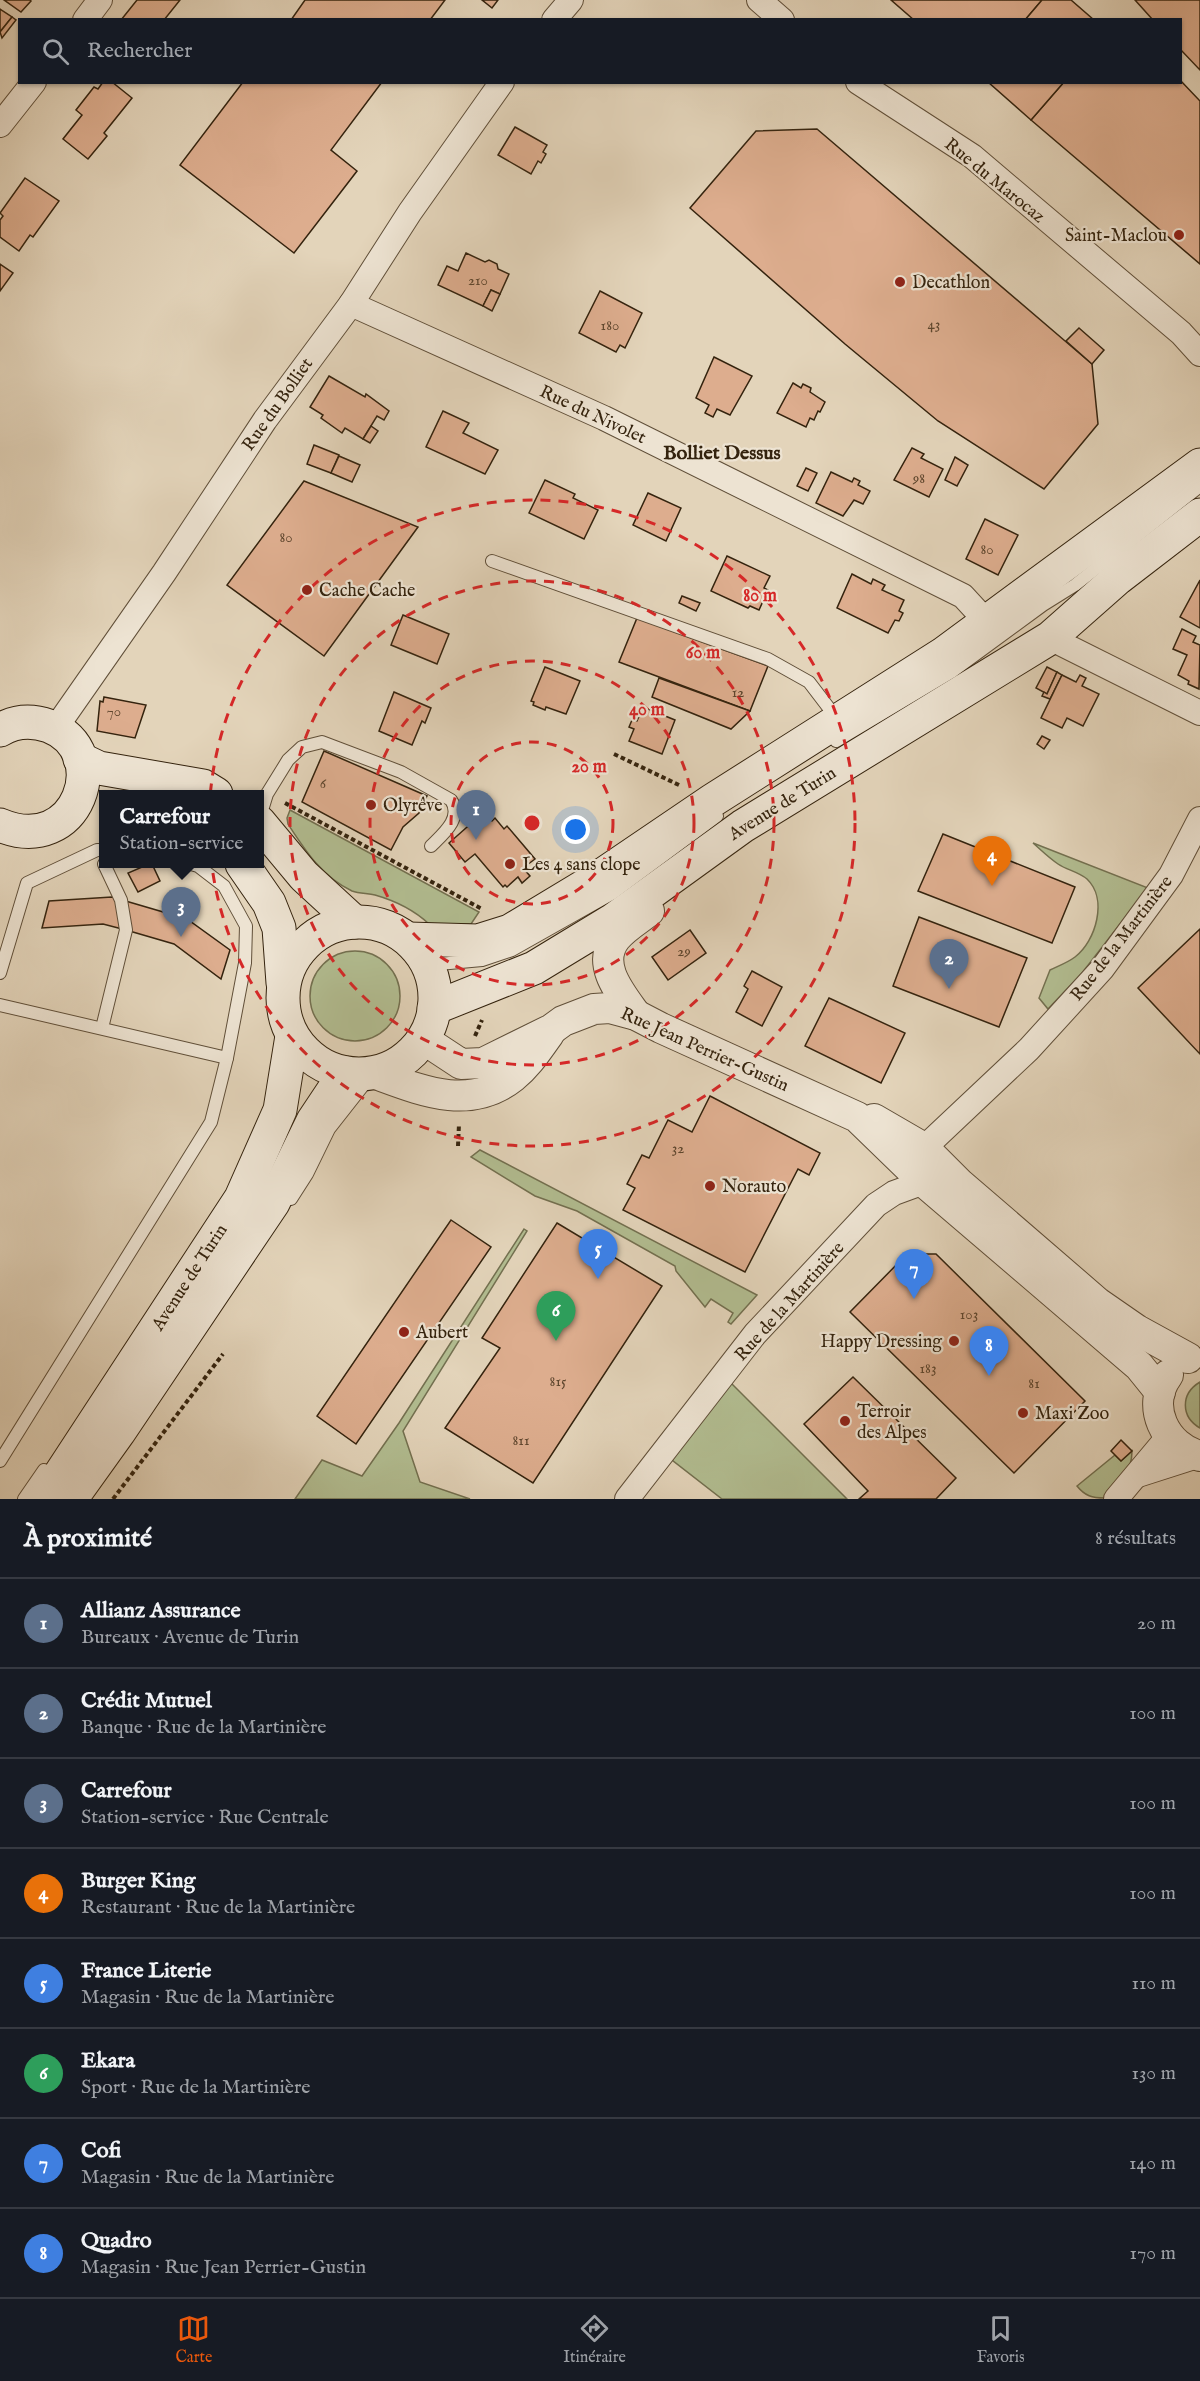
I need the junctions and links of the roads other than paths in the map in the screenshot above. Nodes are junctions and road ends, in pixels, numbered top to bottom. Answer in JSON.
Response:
{"nodes":[{"id":1,"x":100,"y":0,"type":"edge"},
{"id":2,"x":571,"y":0,"type":"edge"},
{"id":3,"x":759,"y":0,"type":"edge"},
{"id":4,"x":86,"y":18,"type":"edge"},
{"id":5,"x":556,"y":18,"type":"edge"},
{"id":6,"x":780,"y":18,"type":"edge"},
{"id":7,"x":32,"y":84,"type":"edge"},
{"id":8,"x":501,"y":84,"type":"edge"},
{"id":9,"x":861,"y":84,"type":"edge"},
{"id":10,"x":0,"y":125,"type":"edge"},
{"id":11,"x":351,"y":304,"type":"junction"},
{"id":12,"x":1190,"y":338,"type":"edge"},
{"id":13,"x":1200,"y":354,"type":"edge"},
{"id":14,"x":1200,"y":465,"type":"edge"},
{"id":15,"x":1200,"y":486,"type":"edge"},
{"id":16,"x":1200,"y":515,"type":"edge"},
{"id":17,"x":1098,"y":541,"type":"junction"},
{"id":18,"x":492,"y":561,"type":"dead end"},
{"id":19,"x":1043,"y":605,"type":"junction"},
{"id":20,"x":986,"y":621,"type":"junction"},
{"id":21,"x":1050,"y":638,"type":"junction"},
{"id":22,"x":1200,"y":713,"type":"edge"},
{"id":23,"x":839,"y":721,"type":"junction"},
{"id":24,"x":0,"y":729,"type":"edge"},
{"id":25,"x":55,"y":729,"type":"junction"},
{"id":26,"x":821,"y":750,"type":"dead end"},
{"id":27,"x":80,"y":759,"type":"junction"},
{"id":28,"x":209,"y":790,"type":"edge"},
{"id":29,"x":89,"y":805,"type":"edge"},
{"id":30,"x":264,"y":808,"type":"edge"},
{"id":31,"x":264,"y":815,"type":"edge"},
{"id":32,"x":737,"y":816,"type":"junction"},
{"id":33,"x":1200,"y":819,"type":"edge"},
{"id":34,"x":4,"y":830,"type":"edge"},
{"id":35,"x":431,"y":846,"type":"dead end"},
{"id":36,"x":99,"y":850,"type":"edge"},
{"id":37,"x":105,"y":868,"type":"edge"},
{"id":38,"x":201,"y":868,"type":"edge"},
{"id":39,"x":245,"y":868,"type":"edge"},
{"id":40,"x":613,"y":893,"type":"junction"},
{"id":41,"x":354,"y":922,"type":"junction"},
{"id":42,"x":408,"y":939,"type":"junction"},
{"id":43,"x":428,"y":965,"type":"junction"},
{"id":44,"x":534,"y":968,"type":"junction"},
{"id":45,"x":0,"y":973,"type":"edge"},
{"id":46,"x":284,"y":983,"type":"junction"},
{"id":47,"x":0,"y":1005,"type":"edge"},
{"id":48,"x":434,"y":1008,"type":"junction"},
{"id":49,"x":636,"y":1015,"type":"junction"},
{"id":50,"x":102,"y":1028,"type":"junction"},
{"id":51,"x":552,"y":1029,"type":"junction"},
{"id":52,"x":292,"y":1036,"type":"junction"},
{"id":53,"x":423,"y":1039,"type":"junction"},
{"id":54,"x":227,"y":1058,"type":"junction"},
{"id":55,"x":359,"y":1073,"type":"junction"},
{"id":56,"x":856,"y":1117,"type":"junction"},
{"id":57,"x":924,"y":1148,"type":"junction"},
{"id":58,"x":924,"y":1182,"type":"junction"},
{"id":59,"x":959,"y":1182,"type":"junction"},
{"id":60,"x":282,"y":1214,"type":"dead end"},
{"id":61,"x":165,"y":1313,"type":"junction"},
{"id":62,"x":1194,"y":1356,"type":"edge"},
{"id":63,"x":117,"y":1364,"type":"dead end"},
{"id":64,"x":1160,"y":1392,"type":"junction"},
{"id":65,"x":1168,"y":1437,"type":"junction"},
{"id":66,"x":1199,"y":1456,"type":"edge"},
{"id":67,"x":51,"y":1460,"type":"dead end"},
{"id":68,"x":0,"y":1461,"type":"edge"},
{"id":69,"x":1138,"y":1475,"type":"junction"},
{"id":70,"x":24,"y":1499,"type":"edge"},
{"id":71,"x":44,"y":1499,"type":"edge"},
{"id":72,"x":71,"y":1499,"type":"edge"},
{"id":73,"x":627,"y":1499,"type":"edge"},
{"id":74,"x":1116,"y":1499,"type":"edge"}],
"edges":[{"from":1,"to":4,"type":"street"},
{"from":2,"to":5,"type":"street"},
{"from":3,"to":6,"type":"street"},
{"from":7,"to":10,"type":"street"},
{"from":8,"to":11,"type":"street","name":"Rue du Bolliet"},
{"from":9,"to":12,"type":"street","name":"Rue du Marocaz"},
{"from":11,"to":20,"type":"street","name":"Rue du Nivolet"},
{"from":11,"to":25,"type":"street","name":"Rue du Bolliet"},
{"from":12,"to":13,"type":"street","name":"Rue du Marocaz"},
{"from":14,"to":17,"type":"main road"},
{"from":15,"to":19,"type":"lane"},
{"from":16,"to":21,"type":"main road","name":"Avenue de Turin"},
{"from":17,"to":19,"type":"lane"},
{"from":17,"to":20,"type":"main road"},
{"from":18,"to":23,"type":"lane"},
{"from":19,"to":26,"type":"lane"},
{"from":20,"to":23,"type":"main road"},
{"from":21,"to":22,"type":"street"},
{"from":21,"to":32,"type":"main road","name":"Avenue de Turin"},
{"from":23,"to":42,"type":"main road"},
{"from":24,"to":25,"type":"main road"},
{"from":25,"to":27,"type":"main road"},
{"from":27,"to":28,"type":"main road"},
{"from":27,"to":29,"type":"main road"},
{"from":29,"to":34,"type":"main road"},
{"from":30,"to":35,"type":"lane"},
{"from":31,"to":41,"type":"main road"},
{"from":32,"to":40,"type":"lane"},
{"from":32,"to":44,"type":"main road","name":"Avenue de Turin"},
{"from":32,"to":49,"type":"street"},
{"from":33,"to":57,"type":"street","name":"Rue de la Martinière"},
{"from":36,"to":45,"type":"lane"},
{"from":37,"to":50,"type":"lane"},
{"from":38,"to":54,"type":"lane"},
{"from":39,"to":46,"type":"main road"},
{"from":40,"to":43,"type":"lane"},
{"from":40,"to":44,"type":"lane"},
{"from":41,"to":42,"type":"main road"},
{"from":41,"to":46,"type":"main road"},
{"from":42,"to":43,"type":"main road"},
{"from":43,"to":48,"type":"main road"},
{"from":44,"to":48,"type":"main road","name":"Avenue de Turin"},
{"from":46,"to":52,"type":"main road"},
{"from":47,"to":50,"type":"lane"},
{"from":48,"to":53,"type":"main road"},
{"from":49,"to":51,"type":"street","name":"Rue Jean Perrier-Gustin"},
{"from":49,"to":56,"type":"street","name":"Rue Jean Perrier-Gustin"},
{"from":50,"to":54,"type":"lane"},
{"from":51,"to":53,"type":"street","name":"Rue Jean Perrier-Gustin"},
{"from":51,"to":55,"type":"street","name":"Rue Jean Perrier-Gustin"},
{"from":52,"to":55,"type":"main road"},
{"from":52,"to":61,"type":"main road","name":"Avenue de Turin"},
{"from":53,"to":55,"type":"main road"},
{"from":54,"to":68,"type":"lane"},
{"from":55,"to":60,"type":"lane"},
{"from":55,"to":72,"type":"main road","name":"Avenue de Turin"},
{"from":56,"to":57,"type":"street","name":"Rue Jean Perrier-Gustin"},
{"from":56,"to":58,"type":"street","name":"Rue Jean Perrier-Gustin"},
{"from":57,"to":59,"type":"street","name":"Rue Jean Perrier-Gustin"},
{"from":58,"to":59,"type":"street"},
{"from":58,"to":64,"type":"street","name":"Rue Jean Perrier-Gustin"},
{"from":58,"to":73,"type":"street","name":"Rue de la Martinière"},
{"from":59,"to":62,"type":"street","name":"Rue Jean Perrier-Gustin"},
{"from":61,"to":63,"type":"lane"},
{"from":61,"to":71,"type":"main road","name":"Avenue de Turin"},
{"from":62,"to":64,"type":"street"},
{"from":64,"to":65,"type":"street"},
{"from":65,"to":66,"type":"street"},
{"from":65,"to":69,"type":"street"},
{"from":66,"to":69,"type":"street"},
{"from":67,"to":70,"type":"lane"},
{"from":69,"to":74,"type":"street"}]}
